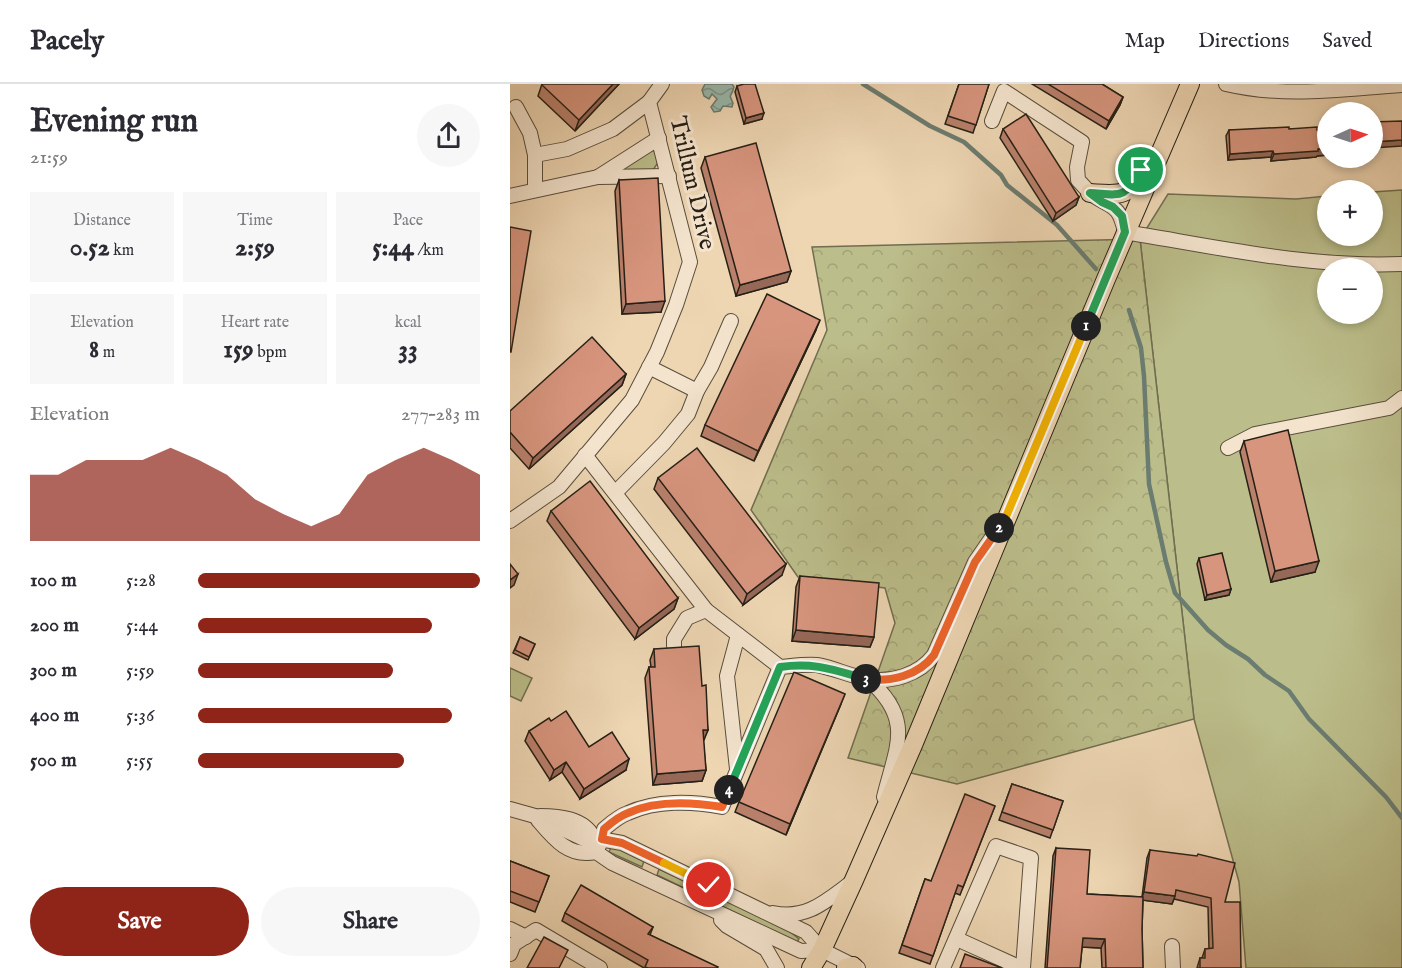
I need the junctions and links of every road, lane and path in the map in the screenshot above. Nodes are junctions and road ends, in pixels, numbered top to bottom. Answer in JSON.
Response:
{"nodes":[{"id":1,"x":662,"y":84,"type":"edge"},
{"id":2,"x":1190,"y":84,"type":"edge"},
{"id":3,"x":1226,"y":84,"type":"edge"},
{"id":4,"x":1402,"y":85,"type":"edge"},
{"id":5,"x":650,"y":102,"type":"junction"},
{"id":6,"x":516,"y":107,"type":"dead end"},
{"id":7,"x":992,"y":121,"type":"dead end"},
{"id":8,"x":1171,"y":123,"type":"junction"},
{"id":9,"x":659,"y":138,"type":"junction"},
{"id":10,"x":535,"y":155,"type":"junction"},
{"id":11,"x":669,"y":176,"type":"junction"},
{"id":12,"x":598,"y":177,"type":"junction"},
{"id":13,"x":535,"y":190,"type":"junction"},
{"id":14,"x":1090,"y":193,"type":"junction"},
{"id":15,"x":510,"y":196,"type":"edge"},
{"id":16,"x":1134,"y":211,"type":"junction"},
{"id":17,"x":1125,"y":232,"type":"junction"},
{"id":18,"x":1402,"y":264,"type":"edge"},
{"id":19,"x":731,"y":321,"type":"dead end"},
{"id":20,"x":649,"y":367,"type":"junction"},
{"id":21,"x":697,"y":391,"type":"junction"},
{"id":22,"x":1402,"y":398,"type":"edge"},
{"id":23,"x":1228,"y":448,"type":"dead end"},
{"id":24,"x":585,"y":455,"type":"junction"},
{"id":25,"x":615,"y":493,"type":"junction"},
{"id":26,"x":1005,"y":519,"type":"junction"},
{"id":27,"x":510,"y":521,"type":"edge"},
{"id":28,"x":706,"y":610,"type":"junction"},
{"id":29,"x":738,"y":635,"type":"junction"},
{"id":30,"x":674,"y":646,"type":"edge"},
{"id":31,"x":780,"y":667,"type":"junction"},
{"id":32,"x":868,"y":679,"type":"junction"},
{"id":33,"x":737,"y":770,"type":"junction"},
{"id":34,"x":510,"y":809,"type":"edge"},
{"id":35,"x":535,"y":816,"type":"junction"},
{"id":36,"x":880,"y":820,"type":"junction"},
{"id":37,"x":598,"y":838,"type":"junction"},
{"id":38,"x":596,"y":852,"type":"junction"},
{"id":39,"x":654,"y":858,"type":"junction"},
{"id":40,"x":645,"y":879,"type":"junction"},
{"id":41,"x":854,"y":880,"type":"junction"},
{"id":42,"x":711,"y":909,"type":"junction"},
{"id":43,"x":764,"y":912,"type":"junction"},
{"id":44,"x":510,"y":929,"type":"edge"},
{"id":45,"x":526,"y":937,"type":"junction"},
{"id":46,"x":957,"y":939,"type":"junction"},
{"id":47,"x":1172,"y":946,"type":"dead end"},
{"id":48,"x":822,"y":950,"type":"junction"},
{"id":49,"x":510,"y":954,"type":"edge"},
{"id":50,"x":852,"y":967,"type":"edge"},
{"id":51,"x":600,"y":968,"type":"edge"},
{"id":52,"x":777,"y":968,"type":"edge"},
{"id":53,"x":811,"y":968,"type":"edge"},
{"id":54,"x":944,"y":968,"type":"edge"},
{"id":55,"x":1022,"y":968,"type":"edge"},
{"id":56,"x":1173,"y":968,"type":"edge"}],
"edges":[{"from":1,"to":5,"type":"street","name":"Trillum Drive"},
{"from":2,"to":8,"type":"main road"},
{"from":3,"to":4,"type":"street"},
{"from":5,"to":9,"type":"street","name":"Trillum Drive"},
{"from":5,"to":10,"type":"street"},
{"from":6,"to":10,"type":"street"},
{"from":7,"to":14,"type":"street"},
{"from":8,"to":14,"type":"main road"},
{"from":8,"to":16,"type":"main road"},
{"from":9,"to":11,"type":"street","name":"Trillum Drive"},
{"from":9,"to":12,"type":"street"},
{"from":10,"to":13,"type":"street"},
{"from":11,"to":12,"type":"street"},
{"from":11,"to":20,"type":"street","name":"Trillum Drive"},
{"from":12,"to":13,"type":"street"},
{"from":13,"to":15,"type":"street"},
{"from":14,"to":16,"type":"street"},
{"from":14,"to":17,"type":"street"},
{"from":16,"to":17,"type":"main road"},
{"from":17,"to":18,"type":"street"},
{"from":17,"to":26,"type":"main road"},
{"from":19,"to":21,"type":"street"},
{"from":20,"to":21,"type":"street"},
{"from":20,"to":24,"type":"street","name":"Trillum Drive"},
{"from":21,"to":25,"type":"street"},
{"from":22,"to":23,"type":"street"},
{"from":24,"to":25,"type":"street"},
{"from":24,"to":27,"type":"street","name":"Trillum Drive"},
{"from":25,"to":28,"type":"street"},
{"from":26,"to":32,"type":"street"},
{"from":26,"to":36,"type":"main road"},
{"from":28,"to":29,"type":"street"},
{"from":28,"to":30,"type":"street"},
{"from":29,"to":31,"type":"street"},
{"from":29,"to":33,"type":"street"},
{"from":31,"to":32,"type":"street"},
{"from":31,"to":33,"type":"street"},
{"from":32,"to":36,"type":"street"},
{"from":33,"to":37,"type":"street"},
{"from":34,"to":35,"type":"street"},
{"from":35,"to":37,"type":"street"},
{"from":35,"to":38,"type":"street"},
{"from":36,"to":41,"type":"main road"},
{"from":37,"to":38,"type":"street"},
{"from":37,"to":39,"type":"street"},
{"from":38,"to":40,"type":"street"},
{"from":39,"to":40,"type":"street"},
{"from":39,"to":43,"type":"street"},
{"from":40,"to":42,"type":"street"},
{"from":41,"to":43,"type":"street"},
{"from":41,"to":48,"type":"main road"},
{"from":42,"to":48,"type":"street"},
{"from":42,"to":52,"type":"street"},
{"from":43,"to":48,"type":"street"},
{"from":44,"to":45,"type":"street"},
{"from":45,"to":49,"type":"street"},
{"from":45,"to":51,"type":"street"},
{"from":46,"to":54,"type":"street"},
{"from":46,"to":55,"type":"street"},
{"from":46,"to":55,"type":"street"},
{"from":47,"to":56,"type":"street"},
{"from":48,"to":50,"type":"street"},
{"from":48,"to":53,"type":"main road"}]}
